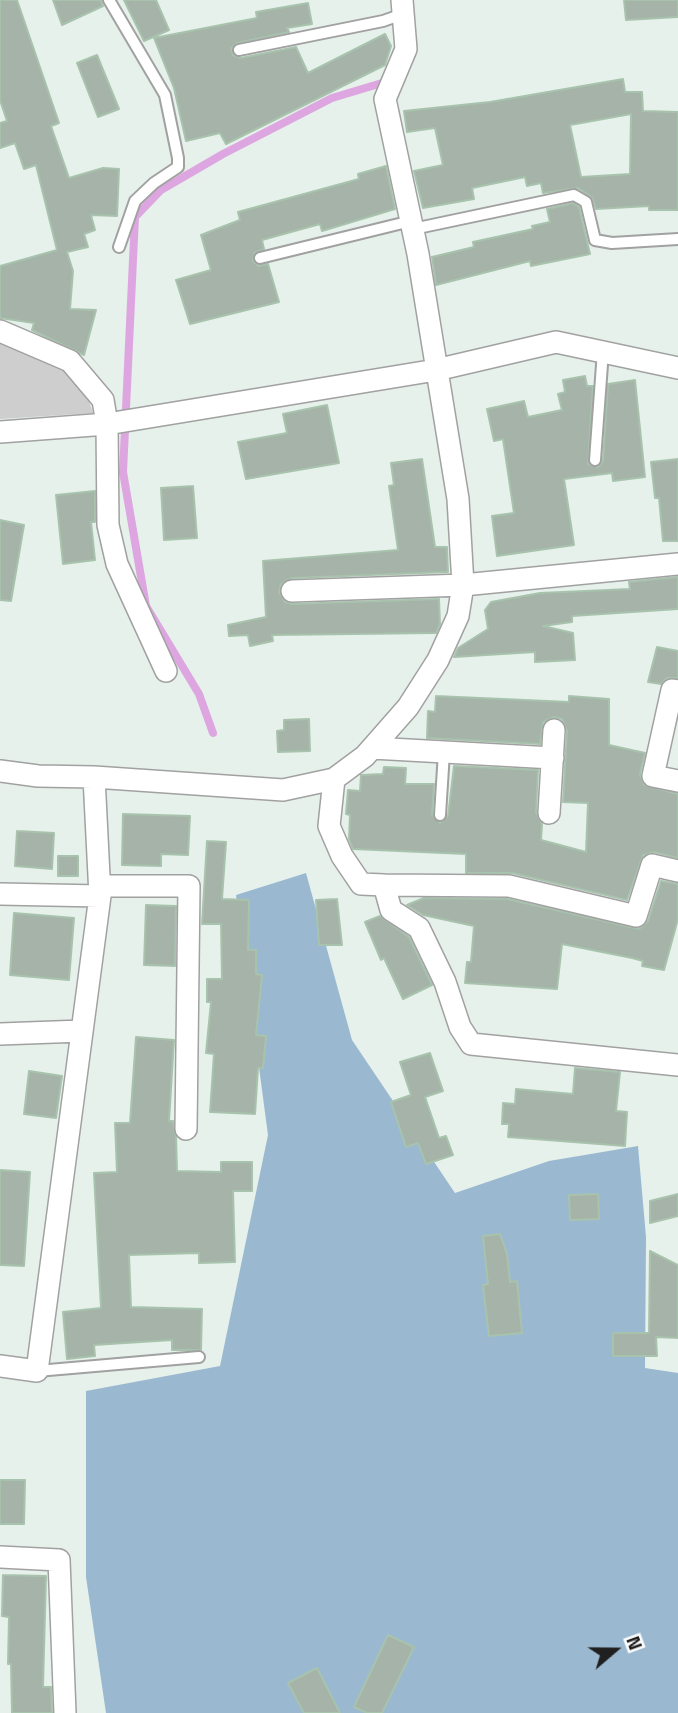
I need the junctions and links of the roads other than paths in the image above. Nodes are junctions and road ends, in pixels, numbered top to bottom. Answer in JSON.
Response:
{"nodes":[{"id":1,"x":109,"y":0,"type":"edge"},
{"id":2,"x":403,"y":7,"type":"edge"},
{"id":3,"x":239,"y":50,"type":"dead end"},
{"id":4,"x":412,"y":225,"type":"junction"},
{"id":5,"x":678,"y":239,"type":"edge"},
{"id":6,"x":119,"y":247,"type":"dead end"},
{"id":7,"x":260,"y":257,"type":"dead end"},
{"id":8,"x":0,"y":331,"type":"edge"},
{"id":9,"x":603,"y":351,"type":"junction"},
{"id":10,"x":678,"y":368,"type":"edge"},
{"id":11,"x":436,"y":370,"type":"junction"},
{"id":12,"x":121,"y":422,"type":"junction"},
{"id":13,"x":0,"y":432,"type":"edge"},
{"id":14,"x":595,"y":460,"type":"dead end"},
{"id":15,"x":678,"y":564,"type":"edge"},
{"id":16,"x":463,"y":585,"type":"junction"},
{"id":17,"x":292,"y":591,"type":"dead end"},
{"id":18,"x":166,"y":671,"type":"dead end"},
{"id":19,"x":678,"y":691,"type":"edge"},
{"id":20,"x":554,"y":730,"type":"dead end"},
{"id":21,"x":372,"y":748,"type":"junction"},
{"id":22,"x":444,"y":752,"type":"junction"},
{"id":23,"x":553,"y":758,"type":"junction"},
{"id":24,"x":0,"y":771,"type":"edge"},
{"id":25,"x":94,"y":777,"type":"junction"},
{"id":26,"x":334,"y":779,"type":"junction"},
{"id":27,"x":678,"y":781,"type":"edge"},
{"id":28,"x":549,"y":813,"type":"dead end"},
{"id":29,"x":440,"y":815,"type":"dead end"},
{"id":30,"x":678,"y":871,"type":"edge"},
{"id":31,"x":384,"y":885,"type":"junction"},
{"id":32,"x":100,"y":891,"type":"junction"},
{"id":33,"x":0,"y":894,"type":"edge"},
{"id":34,"x":82,"y":1031,"type":"junction"},
{"id":35,"x":0,"y":1034,"type":"edge"},
{"id":36,"x":678,"y":1065,"type":"edge"},
{"id":37,"x":186,"y":1129,"type":"dead end"},
{"id":38,"x":199,"y":1357,"type":"dead end"},
{"id":39,"x":0,"y":1366,"type":"edge"},
{"id":40,"x":37,"y":1371,"type":"junction"},
{"id":41,"x":0,"y":1557,"type":"edge"},
{"id":42,"x":65,"y":1713,"type":"edge"}],
"edges":[{"from":1,"to":6,"type":"lane"},
{"from":2,"to":3,"type":"lane"},
{"from":2,"to":4,"type":"street"},
{"from":4,"to":5,"type":"lane"},
{"from":4,"to":7,"type":"lane"},
{"from":4,"to":11,"type":"street"},
{"from":8,"to":12,"type":"street"},
{"from":9,"to":10,"type":"street"},
{"from":9,"to":11,"type":"street"},
{"from":9,"to":14,"type":"lane"},
{"from":11,"to":12,"type":"street"},
{"from":11,"to":16,"type":"street"},
{"from":12,"to":13,"type":"street"},
{"from":12,"to":18,"type":"street"},
{"from":15,"to":16,"type":"street"},
{"from":16,"to":17,"type":"street"},
{"from":16,"to":21,"type":"street"},
{"from":19,"to":27,"type":"street"},
{"from":20,"to":23,"type":"street"},
{"from":21,"to":22,"type":"street"},
{"from":21,"to":26,"type":"street"},
{"from":22,"to":23,"type":"street"},
{"from":22,"to":29,"type":"lane"},
{"from":23,"to":28,"type":"street"},
{"from":24,"to":25,"type":"street"},
{"from":25,"to":26,"type":"street"},
{"from":25,"to":32,"type":"street"},
{"from":26,"to":31,"type":"street"},
{"from":30,"to":31,"type":"street"},
{"from":31,"to":36,"type":"street"},
{"from":32,"to":33,"type":"street"},
{"from":32,"to":34,"type":"street"},
{"from":32,"to":37,"type":"street"},
{"from":34,"to":35,"type":"street"},
{"from":34,"to":40,"type":"street"},
{"from":38,"to":40,"type":"lane"},
{"from":39,"to":40,"type":"street"},
{"from":41,"to":42,"type":"street"}]}
